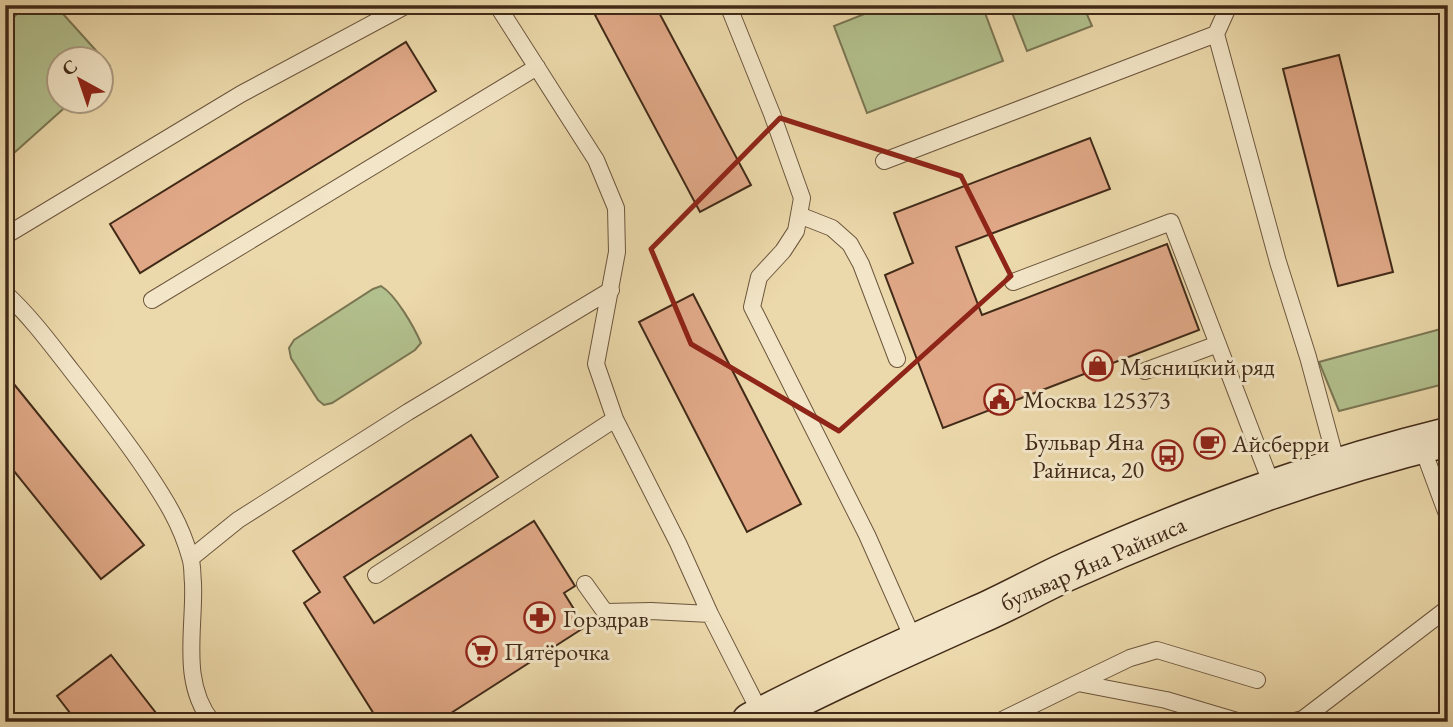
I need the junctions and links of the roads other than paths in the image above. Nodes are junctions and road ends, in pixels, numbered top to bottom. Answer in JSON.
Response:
{"nodes":[{"id":1,"x":407,"y":5,"type":"edge"},
{"id":2,"x":497,"y":5,"type":"edge"},
{"id":3,"x":728,"y":5,"type":"edge"},
{"id":4,"x":1229,"y":5,"type":"edge"},
{"id":5,"x":1216,"y":34,"type":"junction"},
{"id":6,"x":537,"y":67,"type":"junction"},
{"id":7,"x":884,"y":161,"type":"dead end"},
{"id":8,"x":799,"y":215,"type":"junction"},
{"id":9,"x":5,"y":236,"type":"edge"},
{"id":10,"x":1013,"y":282,"type":"dead end"},
{"id":11,"x":611,"y":290,"type":"junction"},
{"id":12,"x":5,"y":293,"type":"edge"},
{"id":13,"x":152,"y":300,"type":"dead end"},
{"id":14,"x":1218,"y":344,"type":"junction"},
{"id":15,"x":897,"y":359,"type":"dead end"},
{"id":16,"x":1145,"y":371,"type":"dead end"},
{"id":17,"x":615,"y":419,"type":"junction"},
{"id":18,"x":1434,"y":440,"type":"edge"},
{"id":19,"x":1338,"y":468,"type":"junction"},
{"id":20,"x":1273,"y":488,"type":"junction"},
{"id":21,"x":1448,"y":517,"type":"edge"},
{"id":22,"x":191,"y":558,"type":"junction"},
{"id":23,"x":376,"y":575,"type":"dead end"},
{"id":24,"x":585,"y":584,"type":"dead end"},
{"id":25,"x":1448,"y":608,"type":"edge"},
{"id":26,"x":710,"y":614,"type":"junction"},
{"id":27,"x":915,"y":643,"type":"junction"},
{"id":28,"x":1257,"y":680,"type":"dead end"},
{"id":29,"x":1078,"y":683,"type":"junction"},
{"id":30,"x":5,"y":712,"type":"edge"},
{"id":31,"x":757,"y":719,"type":"edge"},
{"id":32,"x":10,"y":722,"type":"edge"},
{"id":33,"x":212,"y":722,"type":"edge"},
{"id":34,"x":998,"y":722,"type":"edge"},
{"id":35,"x":1240,"y":722,"type":"edge"},
{"id":36,"x":1292,"y":722,"type":"edge"}],
"edges":[{"from":1,"to":9,"type":"lane"},
{"from":2,"to":6,"type":"lane"},
{"from":3,"to":8,"type":"lane"},
{"from":4,"to":5,"type":"lane"},
{"from":5,"to":7,"type":"lane"},
{"from":5,"to":19,"type":"lane"},
{"from":6,"to":11,"type":"lane"},
{"from":6,"to":13,"type":"lane"},
{"from":8,"to":15,"type":"lane"},
{"from":8,"to":27,"type":"lane"},
{"from":10,"to":14,"type":"lane"},
{"from":11,"to":17,"type":"lane"},
{"from":11,"to":22,"type":"lane"},
{"from":12,"to":22,"type":"lane"},
{"from":14,"to":16,"type":"lane"},
{"from":14,"to":20,"type":"lane"},
{"from":17,"to":23,"type":"lane"},
{"from":17,"to":26,"type":"lane"},
{"from":18,"to":19,"type":"main road","name":"бульвар Яна Райниса"},
{"from":18,"to":21,"type":"lane"},
{"from":19,"to":20,"type":"main road","name":"бульвар Яна Райниса"},
{"from":20,"to":27,"type":"main road","name":"бульвар Яна Райниса"},
{"from":22,"to":33,"type":"lane"},
{"from":24,"to":26,"type":"lane"},
{"from":25,"to":36,"type":"lane"},
{"from":26,"to":31,"type":"lane"},
{"from":27,"to":31,"type":"main road","name":"бульвар Яна Райниса"},
{"from":28,"to":29,"type":"lane"},
{"from":29,"to":34,"type":"lane"},
{"from":29,"to":35,"type":"lane"},
{"from":30,"to":32,"type":"lane"}]}
